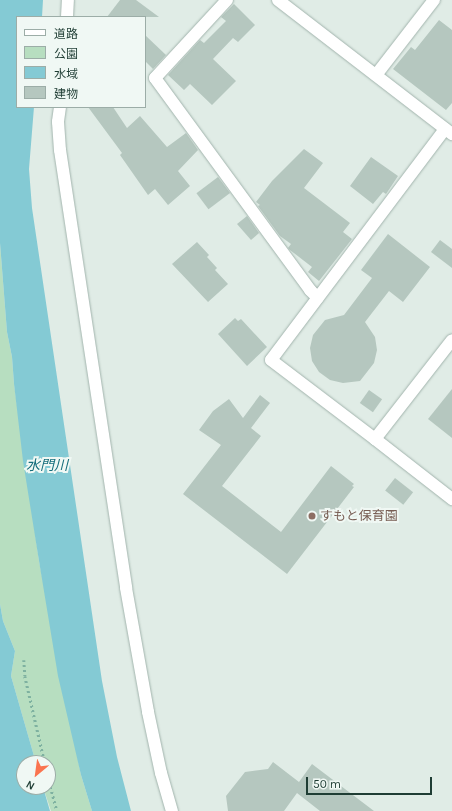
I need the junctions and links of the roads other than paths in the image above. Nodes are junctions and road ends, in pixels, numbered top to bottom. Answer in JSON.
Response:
{"nodes":[{"id":1,"x":68,"y":0,"type":"edge"},
{"id":2,"x":227,"y":0,"type":"edge"},
{"id":3,"x":278,"y":0,"type":"edge"},
{"id":4,"x":434,"y":0,"type":"edge"},
{"id":5,"x":67,"y":16,"type":"edge"},
{"id":6,"x":376,"y":75,"type":"junction"},
{"id":7,"x":60,"y":108,"type":"edge"},
{"id":8,"x":449,"y":131,"type":"edge"},
{"id":9,"x":318,"y":298,"type":"junction"},
{"id":10,"x":452,"y":340,"type":"edge"},
{"id":11,"x":374,"y":439,"type":"junction"},
{"id":12,"x":452,"y":499,"type":"edge"},
{"id":13,"x":172,"y":811,"type":"edge"}],
"edges":[{"from":1,"to":5,"type":"street"},
{"from":2,"to":9,"type":"street"},
{"from":3,"to":6,"type":"street"},
{"from":4,"to":6,"type":"street"},
{"from":6,"to":8,"type":"street"},
{"from":7,"to":13,"type":"street"},
{"from":8,"to":9,"type":"street"},
{"from":9,"to":11,"type":"street"},
{"from":10,"to":11,"type":"street"},
{"from":11,"to":12,"type":"street"}]}
